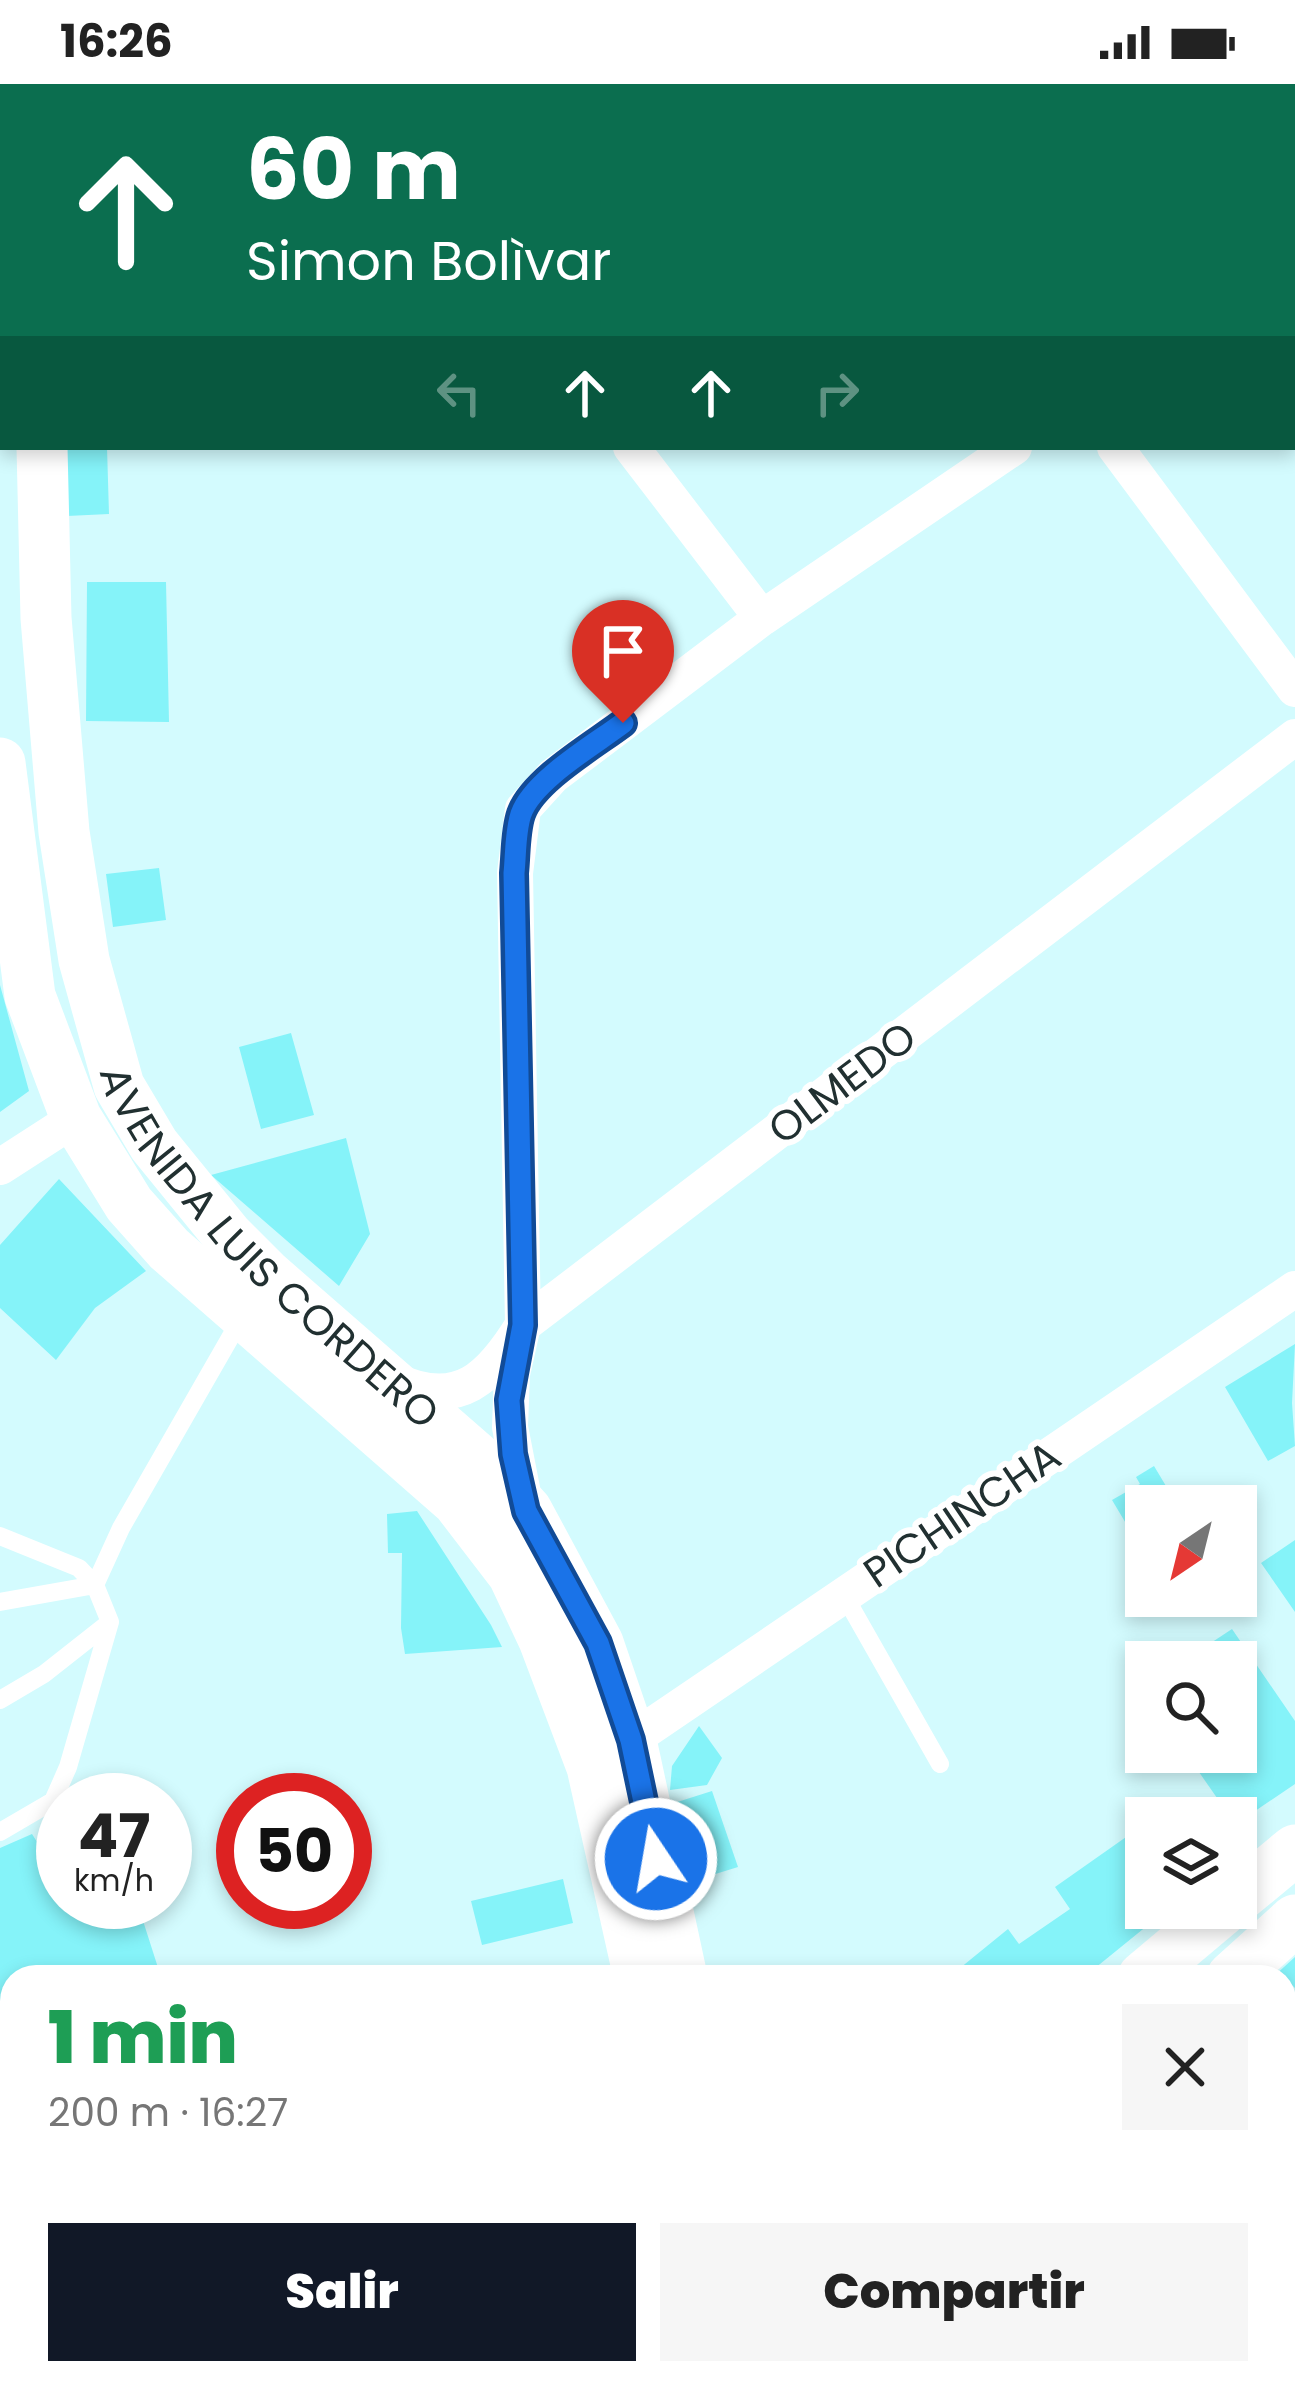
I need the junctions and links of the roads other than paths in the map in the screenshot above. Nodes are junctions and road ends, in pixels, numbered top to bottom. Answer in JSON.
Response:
{"nodes":[{"id":1,"x":42,"y":450,"type":"edge"},
{"id":2,"x":633,"y":450,"type":"edge"},
{"id":3,"x":1011,"y":450,"type":"edge"},
{"id":4,"x":1116,"y":450,"type":"edge"},
{"id":5,"x":762,"y":618,"type":"junction"},
{"id":6,"x":1295,"y":689,"type":"edge"},
{"id":7,"x":1295,"y":737,"type":"edge"},
{"id":8,"x":0,"y":763,"type":"edge"},
{"id":9,"x":76,"y":1118,"type":"junction"},
{"id":10,"x":0,"y":1167,"type":"edge"},
{"id":11,"x":1295,"y":1289,"type":"edge"},
{"id":12,"x":243,"y":1316,"type":"junction"},
{"id":13,"x":523,"y":1325,"type":"junction"},
{"id":14,"x":386,"y":1376,"type":"junction"},
{"id":15,"x":526,"y":1511,"type":"junction"},
{"id":16,"x":0,"y":1536,"type":"edge"},
{"id":17,"x":95,"y":1586,"type":"junction"},
{"id":18,"x":844,"y":1594,"type":"junction"},
{"id":19,"x":0,"y":1602,"type":"edge"},
{"id":20,"x":110,"y":1622,"type":"junction"},
{"id":21,"x":0,"y":1700,"type":"edge"},
{"id":22,"x":631,"y":1740,"type":"junction"},
{"id":23,"x":940,"y":1764,"type":"dead end"},
{"id":24,"x":0,"y":1832,"type":"edge"},
{"id":25,"x":1295,"y":1850,"type":"edge"},
{"id":26,"x":1257,"y":1882,"type":"edge"},
{"id":27,"x":1295,"y":1920,"type":"edge"},
{"id":28,"x":1201,"y":1929,"type":"edge"},
{"id":29,"x":636,"y":1965,"type":"edge"},
{"id":30,"x":679,"y":1965,"type":"edge"},
{"id":31,"x":1157,"y":1965,"type":"edge"},
{"id":32,"x":1245,"y":1965,"type":"edge"}],
"edges":[{"from":1,"to":14,"type":"main road","name":"AVENIDA LUIS CORDERO"},
{"from":2,"to":5,"type":"street"},
{"from":3,"to":5,"type":"street"},
{"from":4,"to":6,"type":"street"},
{"from":5,"to":13,"type":"street"},
{"from":7,"to":13,"type":"street","name":"OLMEDO"},
{"from":8,"to":9,"type":"main road","name":"AVENIDA LUIS CORDERO"},
{"from":9,"to":10,"type":"street"},
{"from":9,"to":12,"type":"main road","name":"AVENIDA LUIS CORDERO"},
{"from":11,"to":18,"type":"street","name":"PICHINCHA"},
{"from":12,"to":17,"type":"lane"},
{"from":12,"to":29,"type":"main road","name":"AVENIDA LUIS CORDERO"},
{"from":13,"to":14,"type":"street","name":"OLMEDO"},
{"from":13,"to":15,"type":"street"},
{"from":14,"to":15,"type":"main road","name":"AVENIDA LUIS CORDERO"},
{"from":15,"to":22,"type":"main road","name":"AVENIDA LUIS CORDERO"},
{"from":16,"to":17,"type":"lane"},
{"from":17,"to":19,"type":"lane"},
{"from":17,"to":20,"type":"lane"},
{"from":18,"to":22,"type":"street","name":"PICHINCHA"},
{"from":18,"to":23,"type":"lane"},
{"from":20,"to":21,"type":"lane"},
{"from":20,"to":24,"type":"lane"},
{"from":22,"to":30,"type":"main road","name":"AVENIDA LUIS CORDERO"},
{"from":25,"to":26,"type":"main road"},
{"from":27,"to":32,"type":"main road"},
{"from":28,"to":31,"type":"main road"}]}
